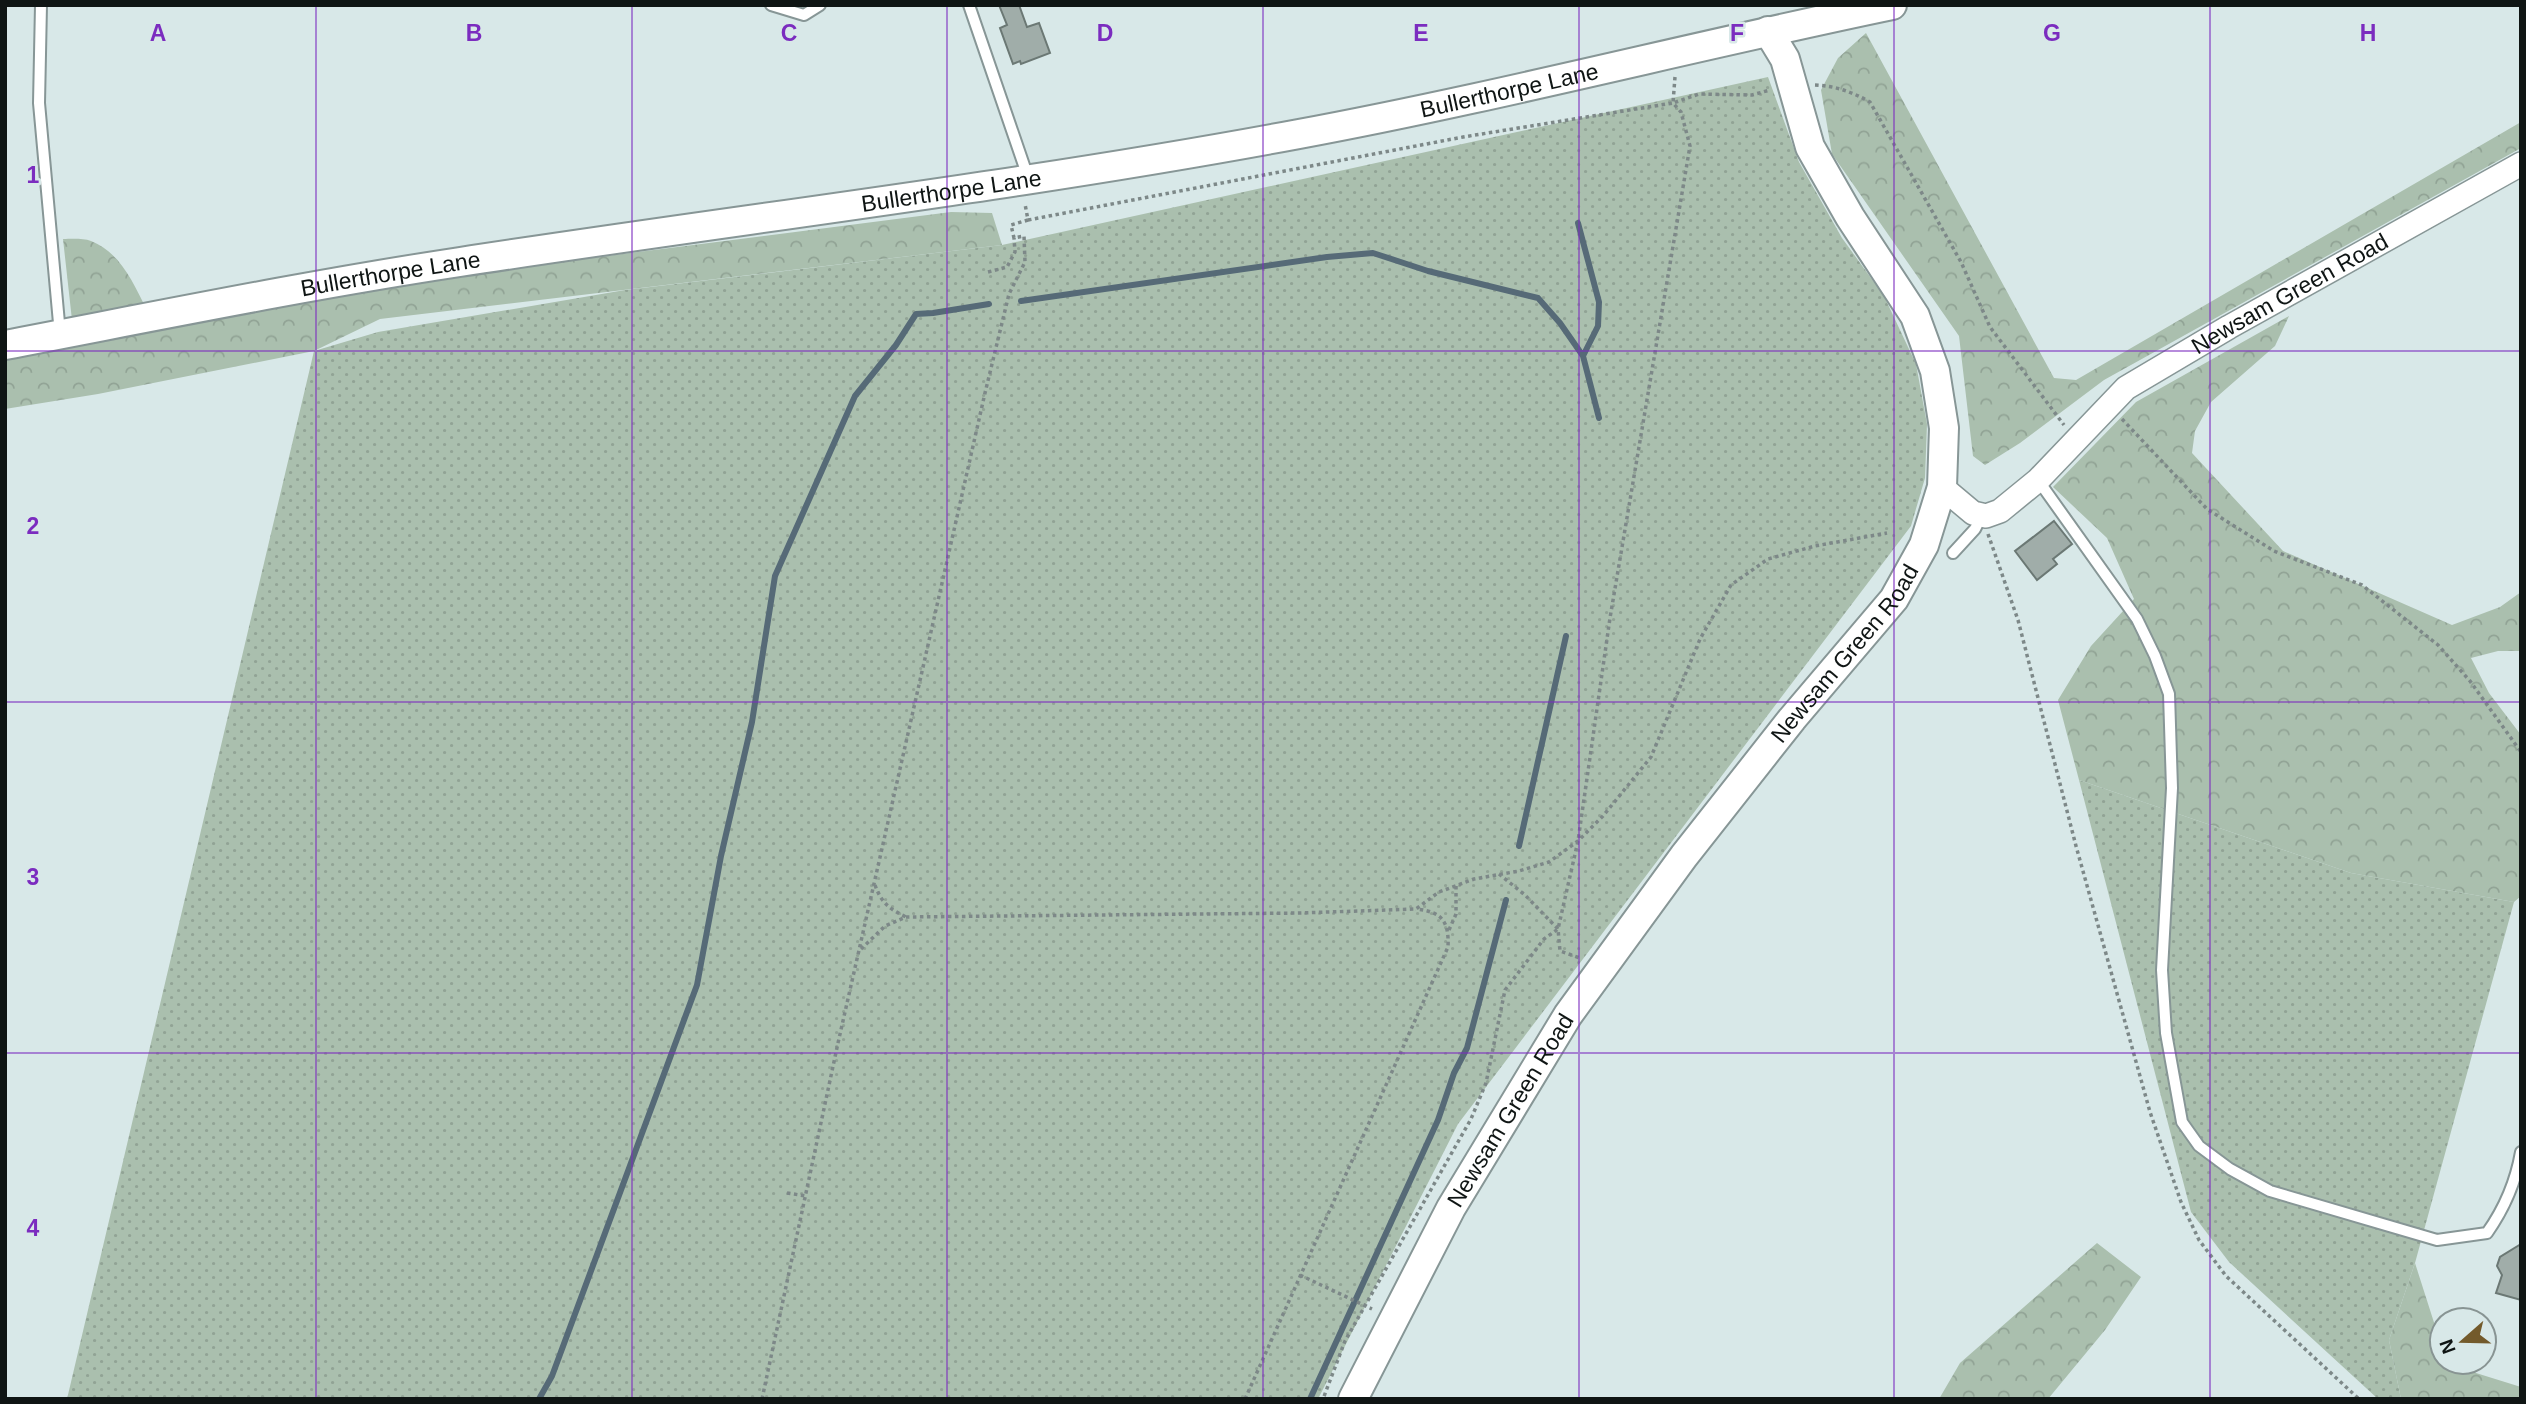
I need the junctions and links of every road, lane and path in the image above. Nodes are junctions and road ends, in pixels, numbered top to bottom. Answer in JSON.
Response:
{"nodes":[{"id":1,"x":41,"y":5,"type":"edge"},
{"id":2,"x":771,"y":5,"type":"edge"},
{"id":3,"x":820,"y":5,"type":"edge"},
{"id":4,"x":969,"y":5,"type":"edge"},
{"id":5,"x":1892,"y":5,"type":"edge"},
{"id":6,"x":1768,"y":31,"type":"junction"},
{"id":7,"x":1793,"y":83,"type":"junction"},
{"id":8,"x":1673,"y":103,"type":"junction"},
{"id":9,"x":2521,"y":164,"type":"edge"},
{"id":10,"x":1025,"y":181,"type":"junction"},
{"id":11,"x":1028,"y":219,"type":"junction"},
{"id":12,"x":1014,"y":238,"type":"junction"},
{"id":13,"x":988,"y":272,"type":"dead end"},
{"id":14,"x":61,"y":334,"type":"junction"},
{"id":15,"x":5,"y":345,"type":"edge"},
{"id":16,"x":2109,"y":405,"type":"junction"},
{"id":17,"x":2076,"y":440,"type":"junction"},
{"id":18,"x":2038,"y":480,"type":"junction"},
{"id":19,"x":1942,"y":487,"type":"junction"},
{"id":20,"x":1982,"y":515,"type":"junction"},
{"id":21,"x":1887,"y":533,"type":"dead end"},
{"id":22,"x":1953,"y":553,"type":"dead end"},
{"id":23,"x":2521,"y":752,"type":"edge"},
{"id":24,"x":1577,"y":841,"type":"junction"},
{"id":25,"x":1499,"y":874,"type":"junction"},
{"id":26,"x":874,"y":882,"type":"junction"},
{"id":27,"x":1456,"y":885,"type":"junction"},
{"id":28,"x":1416,"y":909,"type":"junction"},
{"id":29,"x":906,"y":917,"type":"junction"},
{"id":30,"x":1558,"y":929,"type":"junction"},
{"id":31,"x":1449,"y":930,"type":"junction"},
{"id":32,"x":859,"y":951,"type":"junction"},
{"id":33,"x":1603,"y":967,"type":"junction"},
{"id":34,"x":2521,"y":1152,"type":"edge"},
{"id":35,"x":787,"y":1193,"type":"dead end"},
{"id":36,"x":806,"y":1196,"type":"junction"},
{"id":37,"x":1300,"y":1275,"type":"junction"},
{"id":38,"x":1365,"y":1306,"type":"junction"},
{"id":39,"x":762,"y":1399,"type":"edge"},
{"id":40,"x":1245,"y":1399,"type":"edge"},
{"id":41,"x":1323,"y":1399,"type":"edge"},
{"id":42,"x":1353,"y":1399,"type":"edge"},
{"id":43,"x":2359,"y":1399,"type":"edge"}],
"edges":[{"from":1,"to":14,"type":"lane"},
{"from":2,"to":3,"type":"lane"},
{"from":4,"to":10,"type":"lane"},
{"from":5,"to":6,"type":"street","name":"Bullerthorpe Lane"},
{"from":6,"to":7,"type":"street","name":"Newsam Green Road"},
{"from":6,"to":10,"type":"street","name":"Bullerthorpe Lane"},
{"from":7,"to":8,"type":"path"},
{"from":7,"to":17,"type":"path"},
{"from":7,"to":19,"type":"street","name":"Newsam Green Road"},
{"from":8,"to":11,"type":"path"},
{"from":8,"to":24,"type":"path"},
{"from":9,"to":16,"type":"street","name":"Newsam Green Road"},
{"from":10,"to":11,"type":"path"},
{"from":10,"to":14,"type":"street","name":"Bullerthorpe Lane"},
{"from":11,"to":12,"type":"path"},
{"from":12,"to":13,"type":"path"},
{"from":12,"to":26,"type":"path"},
{"from":14,"to":15,"type":"street","name":"Bullerthorpe Lane"},
{"from":16,"to":17,"type":"street","name":"Newsam Green Road"},
{"from":16,"to":23,"type":"path"},
{"from":17,"to":18,"type":"street","name":"Newsam Green Road"},
{"from":18,"to":20,"type":"street","name":"Newsam Green Road"},
{"from":18,"to":34,"type":"lane"},
{"from":19,"to":20,"type":"street"},
{"from":19,"to":33,"type":"street","name":"Newsam Green Road"},
{"from":20,"to":22,"type":"lane"},
{"from":20,"to":43,"type":"path"},
{"from":21,"to":24,"type":"path"},
{"from":24,"to":25,"type":"path"},
{"from":24,"to":30,"type":"path"},
{"from":25,"to":27,"type":"path"},
{"from":25,"to":30,"type":"path"},
{"from":26,"to":29,"type":"path"},
{"from":26,"to":32,"type":"path"},
{"from":27,"to":28,"type":"path"},
{"from":27,"to":31,"type":"path"},
{"from":28,"to":29,"type":"path"},
{"from":28,"to":31,"type":"path"},
{"from":29,"to":32,"type":"path"},
{"from":30,"to":33,"type":"path"},
{"from":30,"to":38,"type":"path"},
{"from":31,"to":37,"type":"path"},
{"from":32,"to":36,"type":"path"},
{"from":33,"to":42,"type":"street","name":"Newsam Green Road"},
{"from":35,"to":36,"type":"path"},
{"from":36,"to":39,"type":"path"},
{"from":37,"to":38,"type":"path"},
{"from":37,"to":40,"type":"path"},
{"from":38,"to":41,"type":"path"}]}
